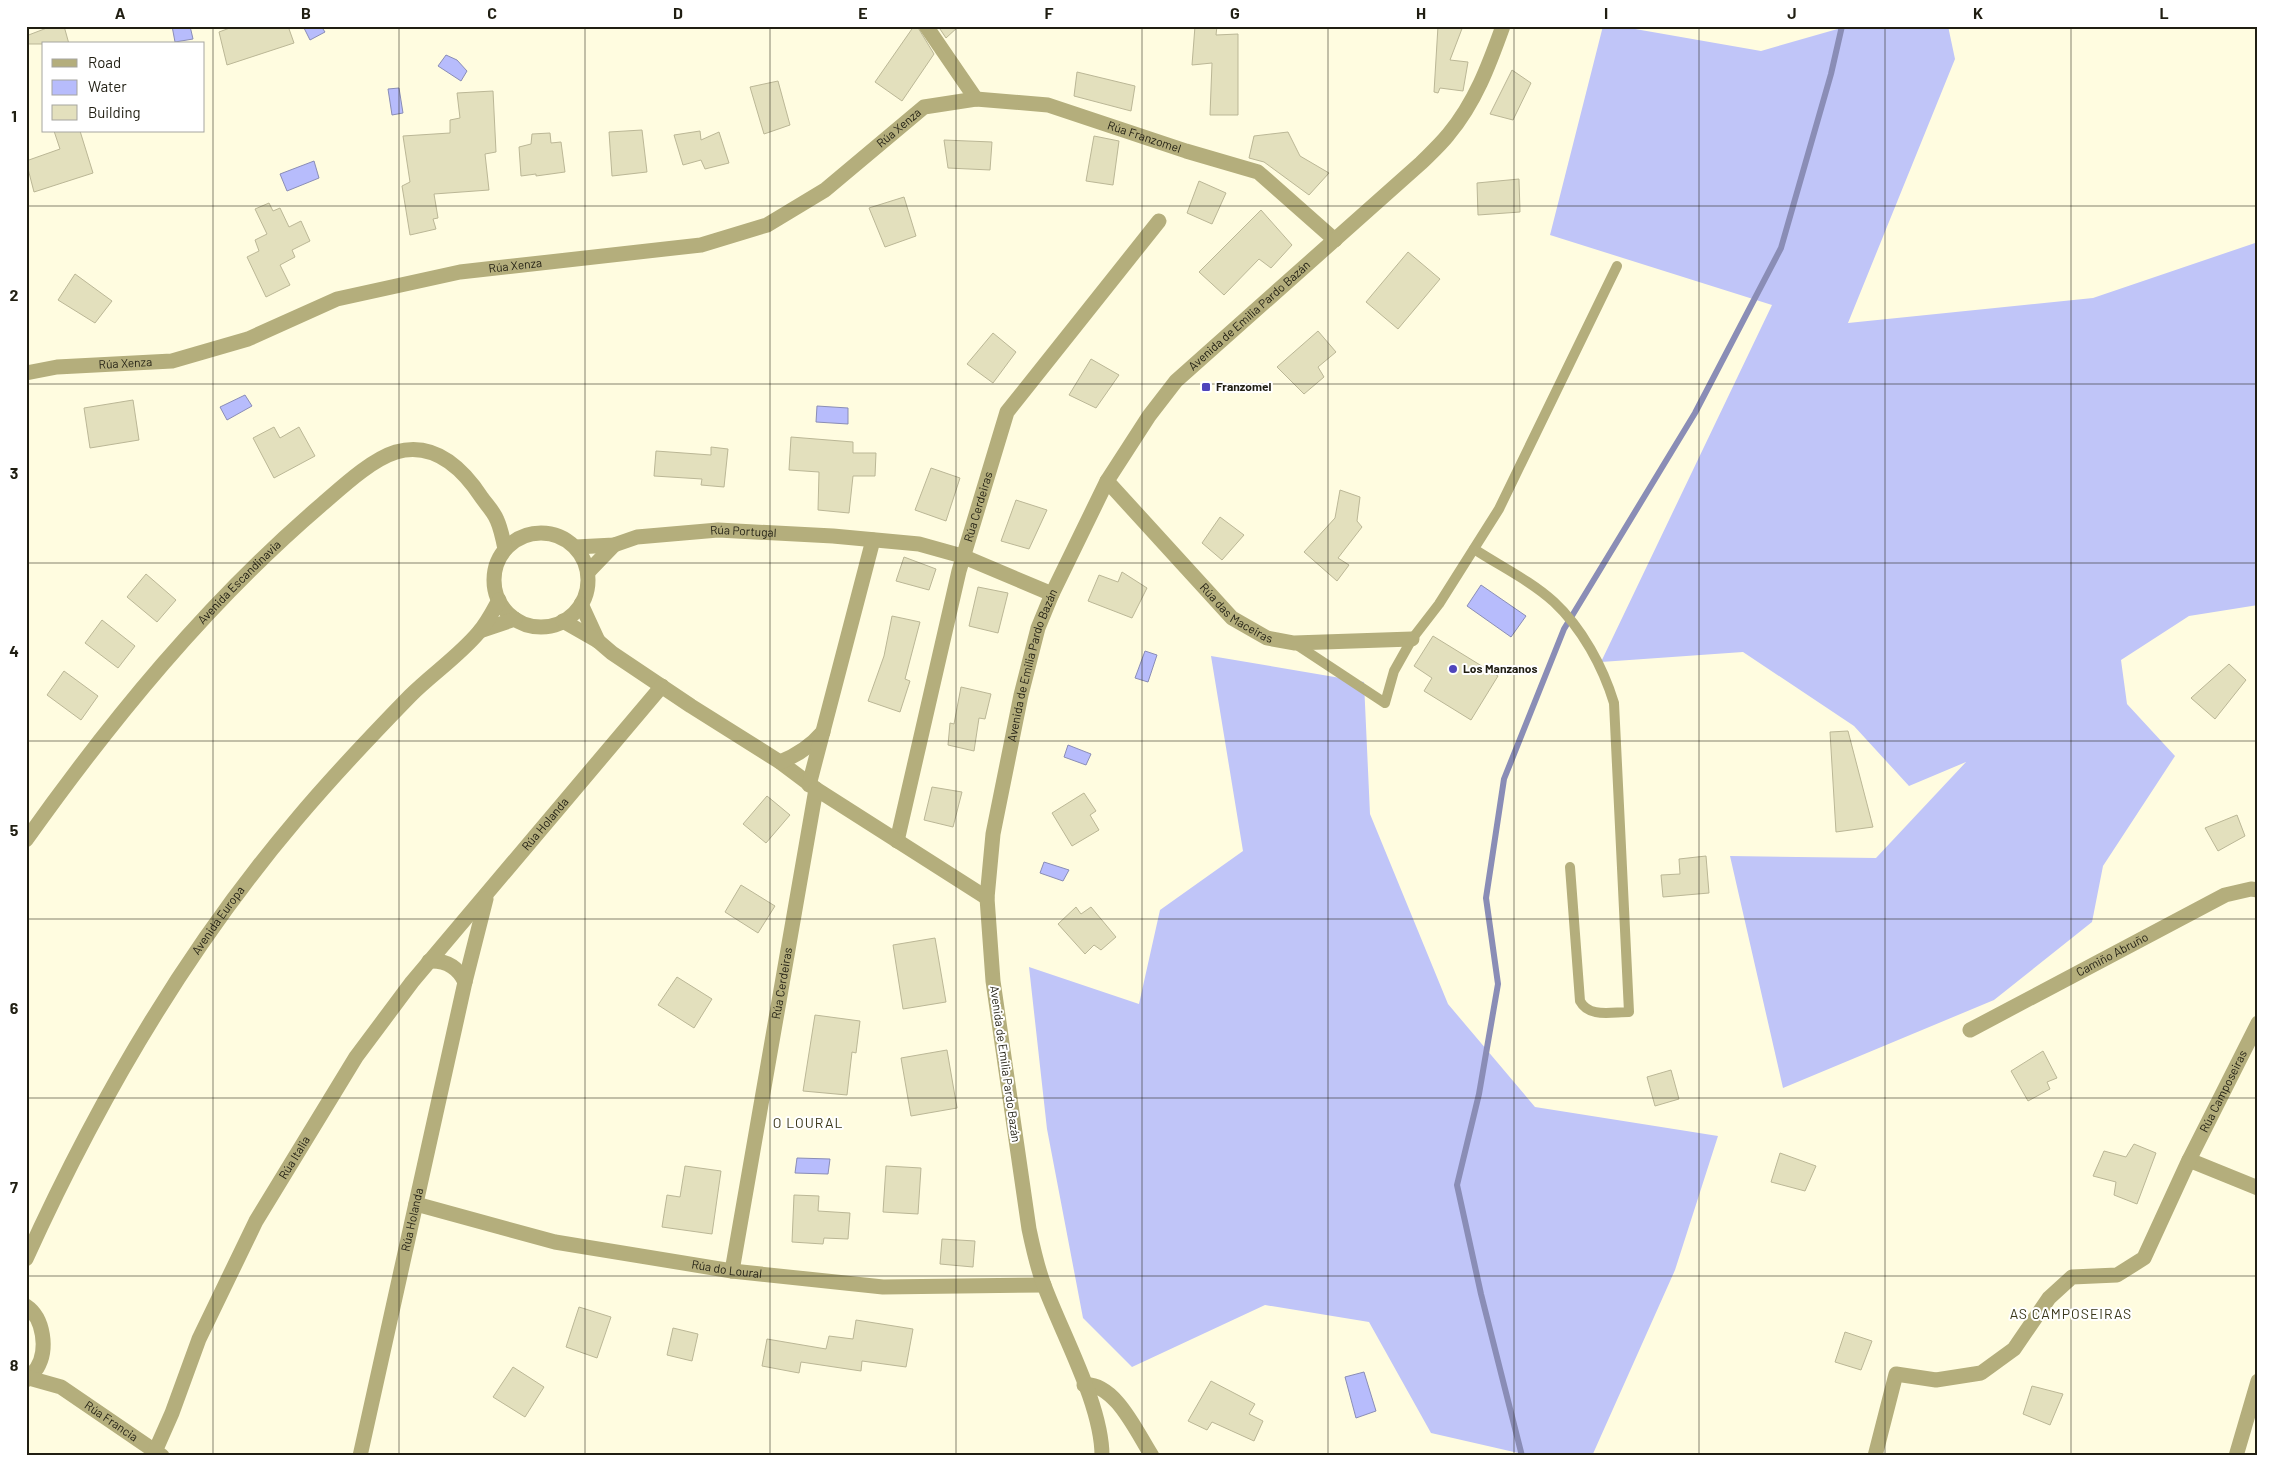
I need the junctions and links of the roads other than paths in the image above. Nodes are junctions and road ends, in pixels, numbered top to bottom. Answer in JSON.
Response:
{"nodes":[{"id":1,"x":926,"y":26,"type":"edge"},
{"id":2,"x":1503,"y":26,"type":"edge"},
{"id":3,"x":976,"y":100,"type":"junction"},
{"id":4,"x":1159,"y":221,"type":"dead end"},
{"id":5,"x":1335,"y":240,"type":"junction"},
{"id":6,"x":1617,"y":266,"type":"dead end"},
{"id":7,"x":26,"y":373,"type":"edge"},
{"id":8,"x":1107,"y":481,"type":"junction"},
{"id":9,"x":497,"y":518,"type":"junction"},
{"id":10,"x":524,"y":536,"type":"junction"},
{"id":11,"x":873,"y":540,"type":"junction"},
{"id":12,"x":614,"y":545,"type":"junction"},
{"id":13,"x":576,"y":547,"type":"junction"},
{"id":14,"x":505,"y":549,"type":"junction"},
{"id":15,"x":1474,"y":549,"type":"junction"},
{"id":16,"x":962,"y":556,"type":"junction"},
{"id":17,"x":588,"y":572,"type":"junction"},
{"id":18,"x":1052,"y":594,"type":"junction"},
{"id":19,"x":499,"y":600,"type":"junction"},
{"id":20,"x":581,"y":604,"type":"junction"},
{"id":21,"x":515,"y":619,"type":"junction"},
{"id":22,"x":563,"y":621,"type":"junction"},
{"id":23,"x":480,"y":631,"type":"junction"},
{"id":24,"x":1412,"y":639,"type":"junction"},
{"id":25,"x":598,"y":641,"type":"junction"},
{"id":26,"x":1294,"y":644,"type":"junction"},
{"id":27,"x":662,"y":686,"type":"junction"},
{"id":28,"x":824,"y":731,"type":"junction"},
{"id":29,"x":780,"y":762,"type":"junction"},
{"id":30,"x":813,"y":787,"type":"junction"},
{"id":31,"x":26,"y":840,"type":"edge"},
{"id":32,"x":897,"y":841,"type":"junction"},
{"id":33,"x":1570,"y":867,"type":"dead end"},
{"id":34,"x":2258,"y":890,"type":"edge"},
{"id":35,"x":487,"y":895,"type":"junction"},
{"id":36,"x":987,"y":898,"type":"junction"},
{"id":37,"x":429,"y":961,"type":"junction"},
{"id":38,"x":465,"y":982,"type":"junction"},
{"id":39,"x":2258,"y":1023,"type":"edge"},
{"id":40,"x":1970,"y":1030,"type":"dead end"},
{"id":41,"x":2189,"y":1160,"type":"junction"},
{"id":42,"x":2258,"y":1188,"type":"edge"},
{"id":43,"x":416,"y":1204,"type":"junction"},
{"id":44,"x":26,"y":1259,"type":"edge"},
{"id":45,"x":732,"y":1271,"type":"junction"},
{"id":46,"x":1044,"y":1285,"type":"junction"},
{"id":47,"x":26,"y":1306,"type":"edge"},
{"id":48,"x":40,"y":1360,"type":"junction"},
{"id":49,"x":27,"y":1379,"type":"edge"},
{"id":50,"x":2258,"y":1381,"type":"edge"},
{"id":51,"x":1084,"y":1385,"type":"junction"},
{"id":52,"x":61,"y":1387,"type":"junction"},
{"id":53,"x":156,"y":1454,"type":"edge"},
{"id":54,"x":360,"y":1456,"type":"edge"},
{"id":55,"x":1102,"y":1456,"type":"edge"},
{"id":56,"x":1152,"y":1456,"type":"edge"},
{"id":57,"x":1875,"y":1456,"type":"edge"},
{"id":58,"x":2236,"y":1456,"type":"edge"}],
"edges":[{"from":1,"to":3,"type":"street"},
{"from":2,"to":5,"type":"street","name":"Avenida de Emilia Pardo Bazán"},
{"from":3,"to":5,"type":"street","name":"Rúa Franzomel"},
{"from":3,"to":7,"type":"street","name":"Rúa Xenza"},
{"from":4,"to":16,"type":"street","name":"Rúa Cerdeiras"},
{"from":5,"to":8,"type":"street","name":"Avenida de Emilia Pardo Bazán"},
{"from":6,"to":15,"type":"lane"},
{"from":8,"to":18,"type":"street","name":"Avenida de Emilia Pardo Bazán"},
{"from":8,"to":26,"type":"street","name":"Rúa das Maceiras"},
{"from":9,"to":10,"type":"street","name":"Avenida Escandinavia"},
{"from":9,"to":14,"type":"street","name":"Avenida Escandinavia"},
{"from":9,"to":31,"type":"street","name":"Avenida Escandinavia"},
{"from":10,"to":13,"type":"street"},
{"from":10,"to":14,"type":"street"},
{"from":11,"to":12,"type":"street","name":"Rúa Portugal"},
{"from":11,"to":16,"type":"street","name":"Rúa Portugal"},
{"from":11,"to":28,"type":"street"},
{"from":12,"to":13,"type":"street","name":"Rúa Portugal"},
{"from":12,"to":17,"type":"street","name":"Rúa Portugal"},
{"from":13,"to":17,"type":"street"},
{"from":14,"to":19,"type":"street"},
{"from":15,"to":24,"type":"lane"},
{"from":15,"to":33,"type":"lane"},
{"from":16,"to":18,"type":"street","name":"Rúa Portugal"},
{"from":16,"to":32,"type":"street","name":"Rúa Cerdeiras"},
{"from":17,"to":20,"type":"street"},
{"from":18,"to":36,"type":"street","name":"Avenida de Emilia Pardo Bazán"},
{"from":19,"to":21,"type":"street"},
{"from":19,"to":23,"type":"street","name":"Avenida Europa"},
{"from":20,"to":22,"type":"street"},
{"from":20,"to":25,"type":"street"},
{"from":21,"to":22,"type":"street"},
{"from":21,"to":23,"type":"street","name":"Avenida Europa"},
{"from":22,"to":25,"type":"street"},
{"from":23,"to":44,"type":"street","name":"Avenida Europa"},
{"from":24,"to":26,"type":"street","name":"Rúa das Maceiras"},
{"from":24,"to":26,"type":"lane"},
{"from":25,"to":27,"type":"street"},
{"from":27,"to":29,"type":"street"},
{"from":27,"to":35,"type":"street","name":"Rúa Holanda"},
{"from":28,"to":29,"type":"street"},
{"from":28,"to":30,"type":"street"},
{"from":29,"to":30,"type":"street"},
{"from":30,"to":32,"type":"street"},
{"from":30,"to":45,"type":"street","name":"Rúa Cerdeiras"},
{"from":32,"to":36,"type":"street"},
{"from":34,"to":40,"type":"street","name":"Camiño Abruño"},
{"from":35,"to":37,"type":"street","name":"Rúa Italia"},
{"from":35,"to":38,"type":"street","name":"Rúa Holanda"},
{"from":36,"to":46,"type":"street","name":"Avenida de Emilia Pardo Bazán"},
{"from":37,"to":38,"type":"street"},
{"from":37,"to":53,"type":"street","name":"Rúa Italia"},
{"from":38,"to":43,"type":"street","name":"Rúa Holanda"},
{"from":39,"to":41,"type":"street","name":"Rúa Camposeiras"},
{"from":41,"to":42,"type":"street"},
{"from":41,"to":57,"type":"street","name":"Rúa Camposeiras"},
{"from":43,"to":45,"type":"street","name":"Rúa do Loural"},
{"from":43,"to":54,"type":"street","name":"Rúa Holanda"},
{"from":45,"to":46,"type":"street","name":"Rúa do Loural"},
{"from":46,"to":51,"type":"street","name":"Avenida de Emilia Pardo Bazán"},
{"from":47,"to":48,"type":"street"},
{"from":48,"to":49,"type":"street"},
{"from":48,"to":52,"type":"street","name":"Rúa Francia"},
{"from":49,"to":52,"type":"street","name":"Rúa Francia"},
{"from":50,"to":58,"type":"street"},
{"from":51,"to":55,"type":"street","name":"Avenida de Emilia Pardo Bazán"},
{"from":51,"to":56,"type":"street"},
{"from":52,"to":53,"type":"street","name":"Rúa Francia"}]}
